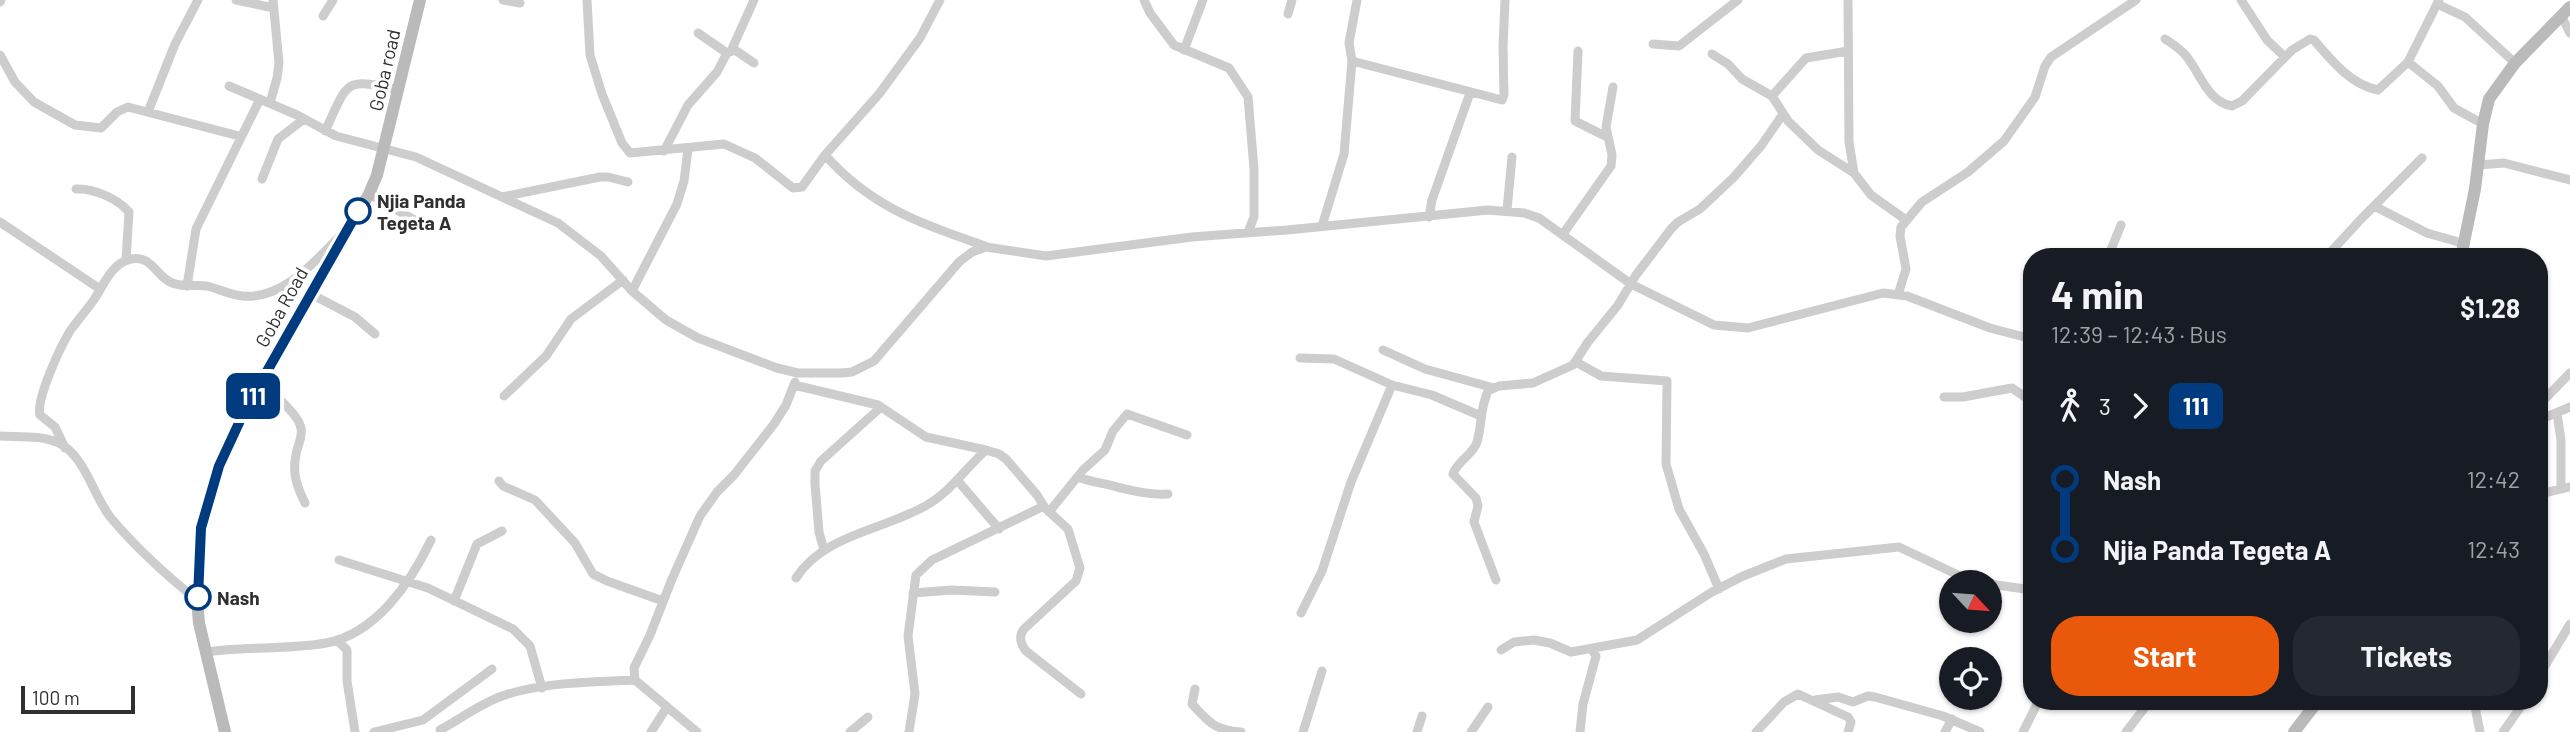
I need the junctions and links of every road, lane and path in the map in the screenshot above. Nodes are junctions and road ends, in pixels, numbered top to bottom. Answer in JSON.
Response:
{"nodes":[{"id":1,"x":198,"y":0,"type":"edge"},
{"id":2,"x":236,"y":0,"type":"edge"},
{"id":3,"x":332,"y":0,"type":"edge"},
{"id":4,"x":420,"y":0,"type":"edge"},
{"id":5,"x":503,"y":0,"type":"edge"},
{"id":6,"x":587,"y":0,"type":"edge"},
{"id":7,"x":754,"y":0,"type":"edge"},
{"id":8,"x":940,"y":0,"type":"edge"},
{"id":9,"x":1144,"y":0,"type":"edge"},
{"id":10,"x":1203,"y":0,"type":"edge"},
{"id":11,"x":1292,"y":0,"type":"edge"},
{"id":12,"x":1357,"y":0,"type":"edge"},
{"id":13,"x":1505,"y":0,"type":"edge"},
{"id":14,"x":1738,"y":0,"type":"edge"},
{"id":15,"x":1848,"y":0,"type":"edge"},
{"id":16,"x":2136,"y":0,"type":"edge"},
{"id":17,"x":2241,"y":0,"type":"edge"},
{"id":18,"x":2438,"y":2,"type":"edge"},
{"id":19,"x":275,"y":3,"type":"edge"},
{"id":20,"x":520,"y":3,"type":"dead end"},
{"id":21,"x":2566,"y":11,"type":"edge"},
{"id":22,"x":1289,"y":14,"type":"dead end"},
{"id":23,"x":323,"y":16,"type":"dead end"},
{"id":24,"x":698,"y":33,"type":"dead end"},
{"id":25,"x":2570,"y":33,"type":"edge"},
{"id":26,"x":2165,"y":39,"type":"dead end"},
{"id":27,"x":1653,"y":44,"type":"dead end"},
{"id":28,"x":1184,"y":50,"type":"junction"},
{"id":29,"x":1578,"y":51,"type":"dead end"},
{"id":30,"x":1848,"y":51,"type":"junction"},
{"id":31,"x":729,"y":52,"type":"junction"},
{"id":32,"x":1712,"y":54,"type":"dead end"},
{"id":33,"x":0,"y":55,"type":"edge"},
{"id":34,"x":2285,"y":57,"type":"junction"},
{"id":35,"x":1352,"y":61,"type":"junction"},
{"id":36,"x":2407,"y":62,"type":"junction"},
{"id":37,"x":2515,"y":62,"type":"junction"},
{"id":38,"x":754,"y":63,"type":"dead end"},
{"id":39,"x":229,"y":86,"type":"dead end"},
{"id":40,"x":1613,"y":87,"type":"dead end"},
{"id":41,"x":399,"y":90,"type":"junction"},
{"id":42,"x":1470,"y":93,"type":"junction"},
{"id":43,"x":1772,"y":96,"type":"junction"},
{"id":44,"x":260,"y":99,"type":"junction"},
{"id":45,"x":270,"y":103,"type":"junction"},
{"id":46,"x":148,"y":112,"type":"junction"},
{"id":47,"x":1783,"y":114,"type":"junction"},
{"id":48,"x":304,"y":119,"type":"junction"},
{"id":49,"x":2483,"y":124,"type":"junction"},
{"id":50,"x":325,"y":131,"type":"junction"},
{"id":51,"x":239,"y":136,"type":"junction"},
{"id":52,"x":1607,"y":137,"type":"junction"},
{"id":53,"x":688,"y":149,"type":"junction"},
{"id":54,"x":385,"y":150,"type":"junction"},
{"id":55,"x":664,"y":150,"type":"junction"},
{"id":56,"x":825,"y":155,"type":"junction"},
{"id":57,"x":1512,"y":157,"type":"dead end"},
{"id":58,"x":2422,"y":158,"type":"dead end"},
{"id":59,"x":2479,"y":165,"type":"junction"},
{"id":60,"x":1854,"y":173,"type":"junction"},
{"id":61,"x":261,"y":179,"type":"dead end"},
{"id":62,"x":2570,"y":180,"type":"edge"},
{"id":63,"x":628,"y":182,"type":"dead end"},
{"id":64,"x":76,"y":189,"type":"dead end"},
{"id":65,"x":369,"y":194,"type":"junction"},
{"id":66,"x":502,"y":197,"type":"junction"},
{"id":67,"x":2374,"y":206,"type":"junction"},
{"id":68,"x":1507,"y":210,"type":"junction"},
{"id":69,"x":1429,"y":217,"type":"junction"},
{"id":70,"x":1906,"y":220,"type":"junction"},
{"id":71,"x":0,"y":222,"type":"edge"},
{"id":72,"x":418,"y":222,"type":"dead end"},
{"id":73,"x":2121,"y":225,"type":"dead end"},
{"id":74,"x":1322,"y":226,"type":"junction"},
{"id":75,"x":348,"y":228,"type":"junction"},
{"id":76,"x":1248,"y":232,"type":"junction"},
{"id":77,"x":1563,"y":234,"type":"junction"},
{"id":78,"x":2462,"y":243,"type":"junction"},
{"id":79,"x":986,"y":247,"type":"junction"},
{"id":80,"x":2112,"y":248,"type":"edge"},
{"id":81,"x":2334,"y":248,"type":"edge"},
{"id":82,"x":2462,"y":248,"type":"edge"},
{"id":83,"x":126,"y":260,"type":"junction"},
{"id":84,"x":623,"y":280,"type":"junction"},
{"id":85,"x":1631,"y":284,"type":"junction"},
{"id":86,"x":187,"y":286,"type":"junction"},
{"id":87,"x":100,"y":289,"type":"junction"},
{"id":88,"x":632,"y":291,"type":"junction"},
{"id":89,"x":311,"y":294,"type":"junction"},
{"id":90,"x":1898,"y":295,"type":"junction"},
{"id":91,"x":375,"y":334,"type":"dead end"},
{"id":92,"x":2023,"y":337,"type":"edge"},
{"id":93,"x":1382,"y":350,"type":"dead end"},
{"id":94,"x":1300,"y":358,"type":"dead end"},
{"id":95,"x":1576,"y":362,"type":"junction"},
{"id":96,"x":798,"y":373,"type":"junction"},
{"id":97,"x":2570,"y":373,"type":"edge"},
{"id":98,"x":261,"y":383,"type":"junction"},
{"id":99,"x":794,"y":385,"type":"junction"},
{"id":100,"x":1392,"y":385,"type":"junction"},
{"id":101,"x":1494,"y":388,"type":"junction"},
{"id":102,"x":504,"y":396,"type":"dead end"},
{"id":103,"x":2023,"y":396,"type":"edge"},
{"id":104,"x":2548,"y":396,"type":"edge"},
{"id":105,"x":1944,"y":397,"type":"dead end"},
{"id":106,"x":881,"y":407,"type":"junction"},
{"id":107,"x":2570,"y":407,"type":"edge"},
{"id":108,"x":2557,"y":413,"type":"junction"},
{"id":109,"x":1480,"y":416,"type":"junction"},
{"id":110,"x":2548,"y":416,"type":"edge"},
{"id":111,"x":1187,"y":435,"type":"dead end"},
{"id":112,"x":0,"y":436,"type":"edge"},
{"id":113,"x":65,"y":448,"type":"junction"},
{"id":114,"x":986,"y":450,"type":"junction"},
{"id":115,"x":1077,"y":477,"type":"junction"},
{"id":116,"x":499,"y":481,"type":"dead end"},
{"id":117,"x":958,"y":481,"type":"junction"},
{"id":118,"x":2566,"y":488,"type":"edge"},
{"id":119,"x":2548,"y":492,"type":"edge"},
{"id":120,"x":1168,"y":494,"type":"dead end"},
{"id":121,"x":305,"y":503,"type":"dead end"},
{"id":122,"x":1046,"y":509,"type":"junction"},
{"id":123,"x":999,"y":529,"type":"junction"},
{"id":124,"x":502,"y":531,"type":"dead end"},
{"id":125,"x":431,"y":540,"type":"dead end"},
{"id":126,"x":824,"y":551,"type":"junction"},
{"id":127,"x":340,"y":560,"type":"dead end"},
{"id":128,"x":1948,"y":570,"type":"edge"},
{"id":129,"x":796,"y":578,"type":"dead end"},
{"id":130,"x":1496,"y":580,"type":"dead end"},
{"id":131,"x":408,"y":582,"type":"junction"},
{"id":132,"x":2002,"y":586,"type":"edge"},
{"id":133,"x":1718,"y":589,"type":"junction"},
{"id":134,"x":2023,"y":589,"type":"edge"},
{"id":135,"x":995,"y":592,"type":"dead end"},
{"id":136,"x":913,"y":593,"type":"junction"},
{"id":137,"x":197,"y":600,"type":"junction"},
{"id":138,"x":454,"y":601,"type":"junction"},
{"id":139,"x":663,"y":601,"type":"junction"},
{"id":140,"x":1301,"y":613,"type":"dead end"},
{"id":141,"x":2570,"y":624,"type":"edge"},
{"id":142,"x":337,"y":640,"type":"junction"},
{"id":143,"x":1592,"y":649,"type":"junction"},
{"id":144,"x":1501,"y":650,"type":"dead end"},
{"id":145,"x":207,"y":652,"type":"junction"},
{"id":146,"x":2548,"y":661,"type":"edge"},
{"id":147,"x":492,"y":669,"type":"dead end"},
{"id":148,"x":1322,"y":671,"type":"dead end"},
{"id":149,"x":635,"y":680,"type":"junction"},
{"id":150,"x":542,"y":688,"type":"junction"},
{"id":151,"x":1195,"y":689,"type":"dead end"},
{"id":152,"x":1081,"y":694,"type":"dead end"},
{"id":153,"x":1815,"y":700,"type":"junction"},
{"id":154,"x":667,"y":707,"type":"junction"},
{"id":155,"x":1488,"y":707,"type":"dead end"},
{"id":156,"x":2034,"y":710,"type":"edge"},
{"id":157,"x":2143,"y":710,"type":"edge"},
{"id":158,"x":2308,"y":710,"type":"edge"},
{"id":159,"x":2475,"y":710,"type":"edge"},
{"id":160,"x":2518,"y":710,"type":"edge"},
{"id":161,"x":1422,"y":716,"type":"dead end"},
{"id":162,"x":867,"y":717,"type":"dead end"},
{"id":163,"x":1952,"y":719,"type":"junction"},
{"id":164,"x":440,"y":730,"type":"dead end"},
{"id":165,"x":225,"y":732,"type":"edge"},
{"id":166,"x":355,"y":732,"type":"edge"},
{"id":167,"x":374,"y":732,"type":"edge"},
{"id":168,"x":651,"y":732,"type":"edge"},
{"id":169,"x":697,"y":732,"type":"edge"},
{"id":170,"x":850,"y":732,"type":"edge"},
{"id":171,"x":909,"y":732,"type":"edge"},
{"id":172,"x":1241,"y":732,"type":"edge"},
{"id":173,"x":1303,"y":732,"type":"edge"},
{"id":174,"x":1417,"y":732,"type":"edge"},
{"id":175,"x":1471,"y":732,"type":"edge"},
{"id":176,"x":1580,"y":732,"type":"edge"},
{"id":177,"x":1756,"y":732,"type":"edge"},
{"id":178,"x":1848,"y":732,"type":"edge"},
{"id":179,"x":1945,"y":732,"type":"edge"},
{"id":180,"x":1980,"y":732,"type":"edge"},
{"id":181,"x":2023,"y":732,"type":"edge"},
{"id":182,"x":2126,"y":732,"type":"edge"},
{"id":183,"x":2294,"y":732,"type":"edge"},
{"id":184,"x":2480,"y":732,"type":"edge"},
{"id":185,"x":2503,"y":732,"type":"edge"}],
"edges":[{"from":1,"to":46,"type":"street"},
{"from":2,"to":19,"type":"street"},
{"from":3,"to":23,"type":"street"},
{"from":4,"to":41,"type":"main road","name":"Goba road"},
{"from":5,"to":20,"type":"street"},
{"from":6,"to":55,"type":"street"},
{"from":7,"to":31,"type":"street"},
{"from":8,"to":56,"type":"street"},
{"from":9,"to":28,"type":"street"},
{"from":10,"to":28,"type":"street"},
{"from":11,"to":22,"type":"street"},
{"from":12,"to":35,"type":"street"},
{"from":13,"to":42,"type":"street"},
{"from":14,"to":27,"type":"street"},
{"from":15,"to":30,"type":"street"},
{"from":16,"to":70,"type":"street"},
{"from":17,"to":34,"type":"street"},
{"from":18,"to":36,"type":"street"},
{"from":18,"to":37,"type":"street"},
{"from":19,"to":45,"type":"street"},
{"from":21,"to":25,"type":"street"},
{"from":21,"to":37,"type":"main road"},
{"from":24,"to":31,"type":"street"},
{"from":26,"to":34,"type":"street"},
{"from":28,"to":76,"type":"street"},
{"from":29,"to":52,"type":"street"},
{"from":30,"to":43,"type":"street"},
{"from":30,"to":60,"type":"street"},
{"from":31,"to":38,"type":"street"},
{"from":31,"to":55,"type":"street"},
{"from":32,"to":43,"type":"street"},
{"from":33,"to":46,"type":"street"},
{"from":34,"to":36,"type":"street"},
{"from":35,"to":42,"type":"street"},
{"from":35,"to":74,"type":"street"},
{"from":36,"to":49,"type":"street"},
{"from":37,"to":49,"type":"main road"},
{"from":39,"to":44,"type":"street"},
{"from":40,"to":52,"type":"street"},
{"from":41,"to":50,"type":"street"},
{"from":41,"to":54,"type":"main road","name":"Goba road"},
{"from":42,"to":69,"type":"street"},
{"from":43,"to":47,"type":"street"},
{"from":44,"to":45,"type":"street"},
{"from":44,"to":51,"type":"street"},
{"from":45,"to":48,"type":"street"},
{"from":46,"to":51,"type":"street"},
{"from":47,"to":60,"type":"street"},
{"from":47,"to":85,"type":"street"},
{"from":48,"to":50,"type":"street"},
{"from":48,"to":61,"type":"street"},
{"from":49,"to":59,"type":"main road"},
{"from":50,"to":54,"type":"street"},
{"from":51,"to":86,"type":"street"},
{"from":52,"to":77,"type":"street"},
{"from":53,"to":55,"type":"street"},
{"from":53,"to":56,"type":"street"},
{"from":53,"to":88,"type":"street"},
{"from":54,"to":65,"type":"main road","name":"Goba Road"},
{"from":54,"to":66,"type":"street"},
{"from":56,"to":79,"type":"street"},
{"from":57,"to":68,"type":"street"},
{"from":58,"to":67,"type":"street"},
{"from":59,"to":62,"type":"street"},
{"from":59,"to":78,"type":"main road"},
{"from":60,"to":70,"type":"street"},
{"from":63,"to":66,"type":"street"},
{"from":64,"to":83,"type":"street"},
{"from":65,"to":72,"type":"street"},
{"from":65,"to":75,"type":"main road","name":"Goba Road"},
{"from":66,"to":84,"type":"street"},
{"from":67,"to":78,"type":"street"},
{"from":67,"to":81,"type":"street"},
{"from":68,"to":69,"type":"street"},
{"from":68,"to":77,"type":"street"},
{"from":69,"to":74,"type":"street"},
{"from":70,"to":90,"type":"street"},
{"from":71,"to":87,"type":"street"},
{"from":73,"to":80,"type":"street"},
{"from":74,"to":76,"type":"street"},
{"from":75,"to":86,"type":"street"},
{"from":75,"to":89,"type":"main road","name":"Goba Road"},
{"from":76,"to":79,"type":"street"},
{"from":77,"to":85,"type":"street"},
{"from":78,"to":82,"type":"main road"},
{"from":79,"to":96,"type":"street"},
{"from":83,"to":86,"type":"street"},
{"from":83,"to":87,"type":"street"},
{"from":84,"to":88,"type":"street"},
{"from":84,"to":102,"type":"street"},
{"from":85,"to":90,"type":"street"},
{"from":85,"to":95,"type":"street"},
{"from":87,"to":113,"type":"street"},
{"from":88,"to":96,"type":"street"},
{"from":89,"to":91,"type":"street"},
{"from":89,"to":98,"type":"main road","name":"Goba Road"},
{"from":90,"to":92,"type":"street"},
{"from":93,"to":101,"type":"street"},
{"from":94,"to":100,"type":"street"},
{"from":95,"to":101,"type":"street"},
{"from":95,"to":133,"type":"street"},
{"from":96,"to":99,"type":"street"},
{"from":97,"to":104,"type":"street"},
{"from":98,"to":121,"type":"street"},
{"from":98,"to":137,"type":"main road","name":"Goba Road"},
{"from":99,"to":106,"type":"street"},
{"from":99,"to":139,"type":"street"},
{"from":100,"to":109,"type":"street"},
{"from":100,"to":140,"type":"street"},
{"from":101,"to":109,"type":"street"},
{"from":103,"to":105,"type":"street"},
{"from":106,"to":114,"type":"street"},
{"from":106,"to":126,"type":"street"},
{"from":107,"to":108,"type":"street"},
{"from":108,"to":110,"type":"street"},
{"from":108,"to":118,"type":"street"},
{"from":109,"to":130,"type":"street"},
{"from":111,"to":115,"type":"street"},
{"from":112,"to":113,"type":"street"},
{"from":113,"to":137,"type":"street"},
{"from":114,"to":117,"type":"street"},
{"from":114,"to":122,"type":"street"},
{"from":115,"to":120,"type":"street"},
{"from":115,"to":122,"type":"street"},
{"from":116,"to":139,"type":"street"},
{"from":117,"to":123,"type":"street"},
{"from":117,"to":126,"type":"street"},
{"from":118,"to":119,"type":"street"},
{"from":122,"to":123,"type":"street"},
{"from":122,"to":152,"type":"street"},
{"from":123,"to":136,"type":"street"},
{"from":124,"to":138,"type":"street"},
{"from":125,"to":131,"type":"street"},
{"from":126,"to":129,"type":"street"},
{"from":127,"to":131,"type":"street"},
{"from":128,"to":133,"type":"street"},
{"from":131,"to":138,"type":"street"},
{"from":131,"to":142,"type":"street"},
{"from":132,"to":134,"type":"street"},
{"from":133,"to":143,"type":"street"},
{"from":135,"to":136,"type":"street"},
{"from":136,"to":171,"type":"street"},
{"from":137,"to":145,"type":"main road","name":"Goba Road"},
{"from":138,"to":150,"type":"street"},
{"from":139,"to":149,"type":"street"},
{"from":141,"to":146,"type":"street"},
{"from":142,"to":145,"type":"street"},
{"from":142,"to":166,"type":"street"},
{"from":143,"to":144,"type":"street"},
{"from":143,"to":176,"type":"street"},
{"from":145,"to":165,"type":"main road","name":"Goba Road"},
{"from":147,"to":167,"type":"street"},
{"from":148,"to":173,"type":"street"},
{"from":149,"to":150,"type":"street"},
{"from":149,"to":154,"type":"street"},
{"from":150,"to":164,"type":"street"},
{"from":151,"to":172,"type":"street"},
{"from":153,"to":163,"type":"street"},
{"from":153,"to":177,"type":"street"},
{"from":153,"to":178,"type":"street"},
{"from":154,"to":168,"type":"street"},
{"from":154,"to":169,"type":"street"},
{"from":155,"to":175,"type":"street"},
{"from":156,"to":181,"type":"street"},
{"from":157,"to":182,"type":"street"},
{"from":158,"to":183,"type":"main road"},
{"from":159,"to":184,"type":"street"},
{"from":160,"to":185,"type":"street"},
{"from":161,"to":174,"type":"street"},
{"from":162,"to":170,"type":"street"},
{"from":163,"to":179,"type":"street"},
{"from":163,"to":180,"type":"street"}]}
